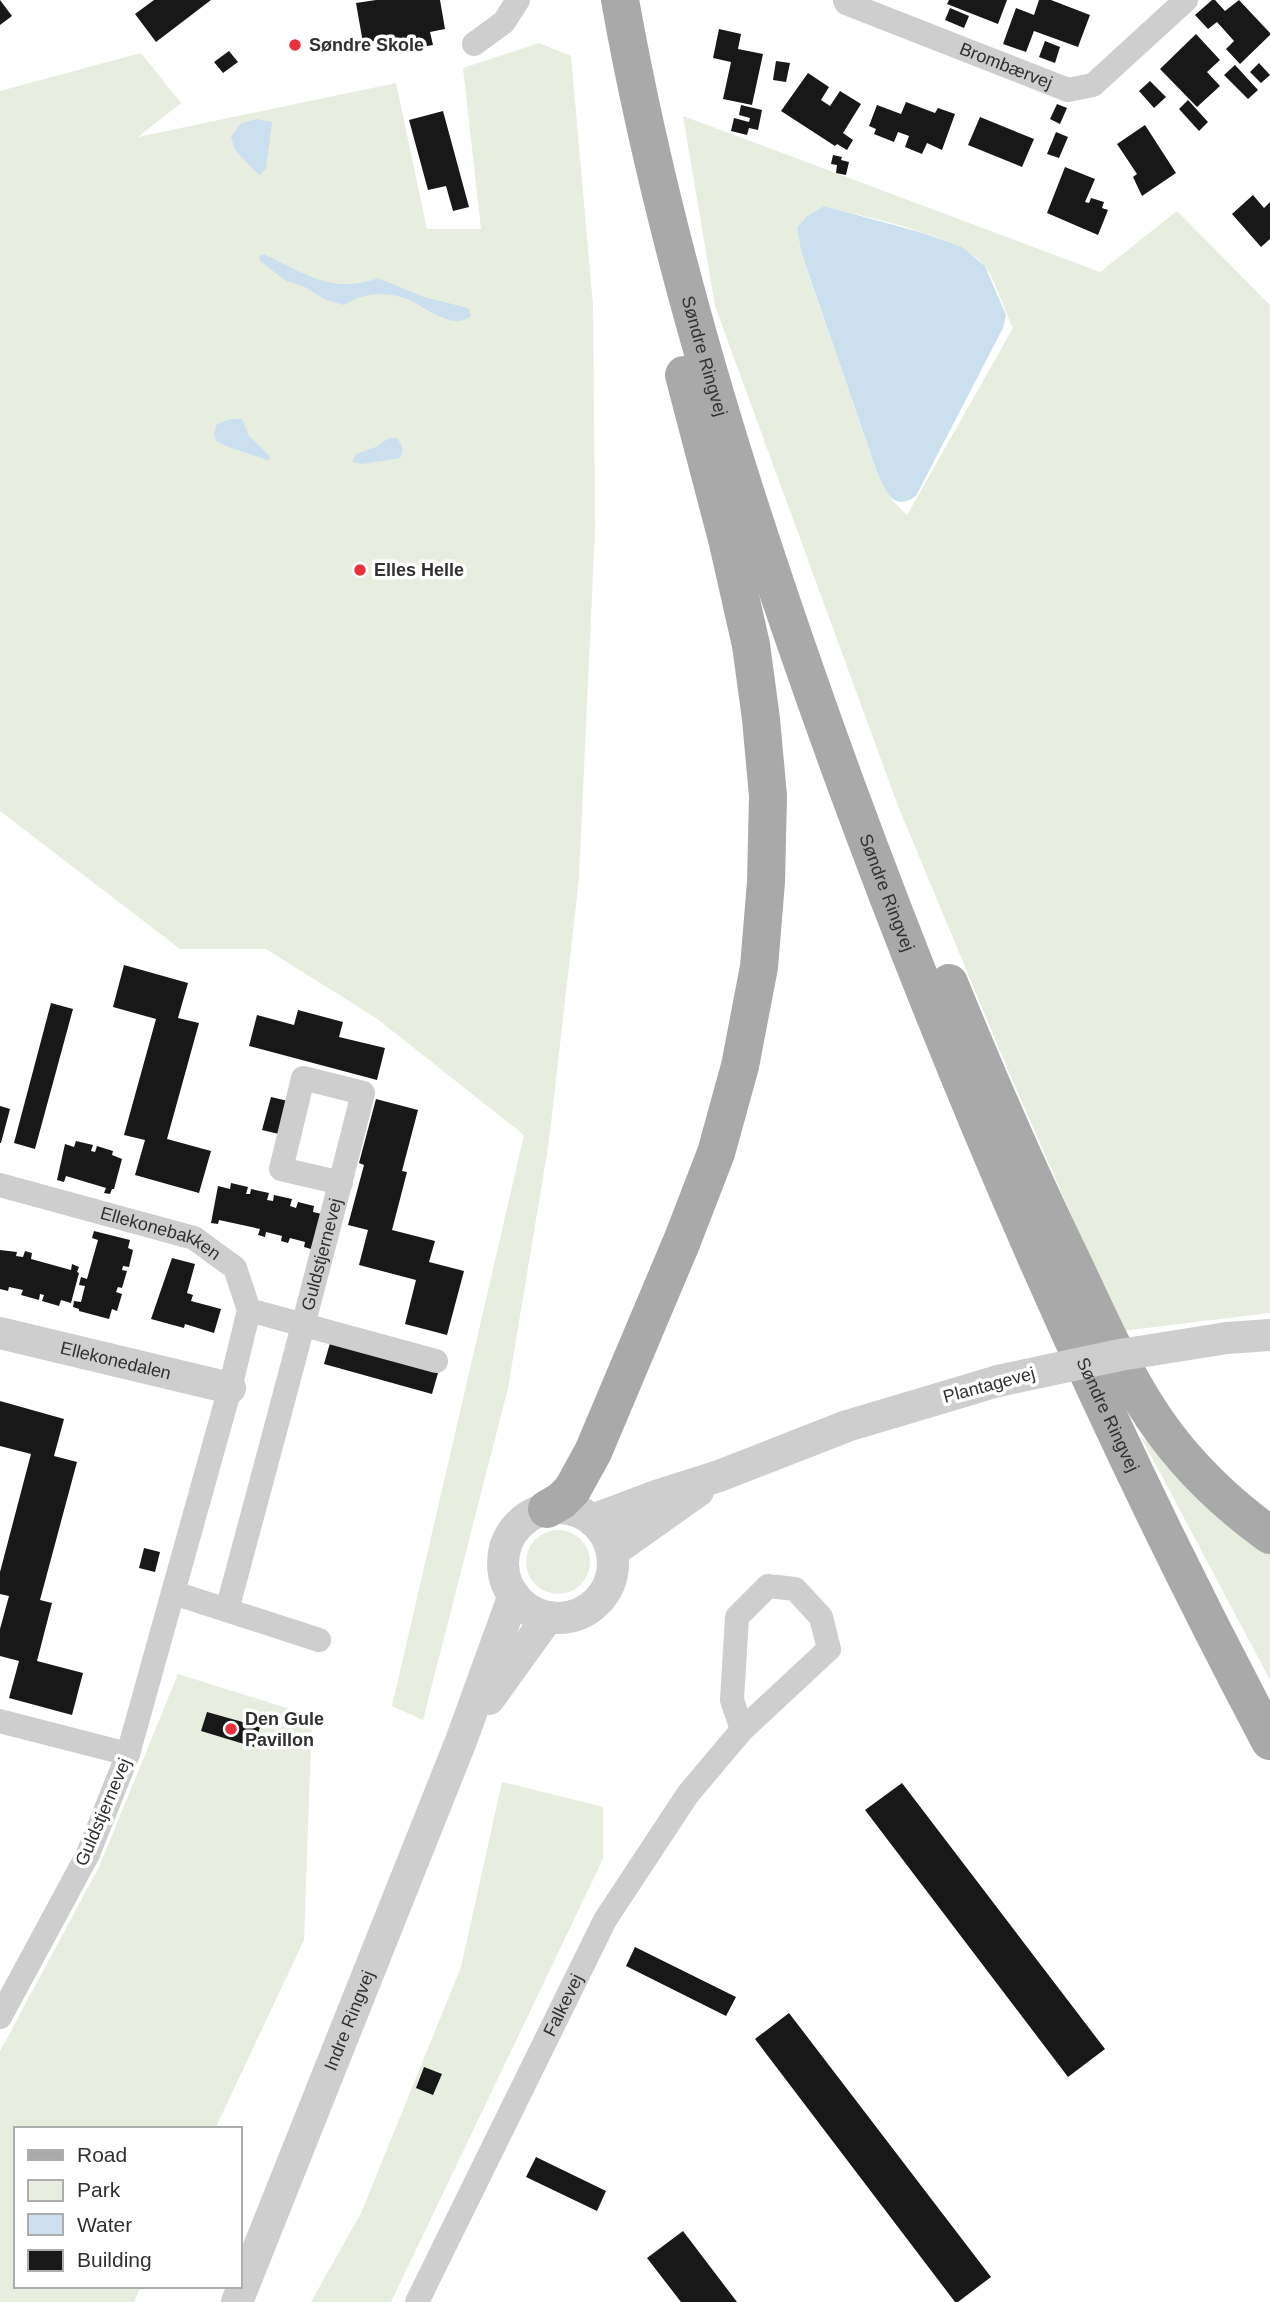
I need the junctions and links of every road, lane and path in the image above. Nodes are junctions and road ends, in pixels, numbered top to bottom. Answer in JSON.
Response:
{"nodes":[{"id":1,"x":518,"y":0,"type":"edge"},
{"id":2,"x":608,"y":0,"type":"edge"},
{"id":3,"x":620,"y":0,"type":"edge"},
{"id":4,"x":845,"y":0,"type":"edge"},
{"id":5,"x":1186,"y":0,"type":"edge"},
{"id":6,"x":474,"y":44,"type":"dead end"},
{"id":7,"x":710,"y":378,"type":"junction"},
{"id":8,"x":341,"y":1183,"type":"dead end"},
{"id":9,"x":0,"y":1185,"type":"edge"},
{"id":10,"x":249,"y":1310,"type":"junction"},
{"id":11,"x":303,"y":1326,"type":"junction"},
{"id":12,"x":0,"y":1334,"type":"edge"},
{"id":13,"x":1270,"y":1335,"type":"edge"},
{"id":14,"x":436,"y":1361,"type":"dead end"},
{"id":15,"x":230,"y":1388,"type":"junction"},
{"id":16,"x":719,"y":1476,"type":"junction"},
{"id":17,"x":547,"y":1509,"type":"junction"},
{"id":18,"x":592,"y":1520,"type":"junction"},
{"id":19,"x":1270,"y":1535,"type":"edge"},
{"id":20,"x":612,"y":1552,"type":"junction"},
{"id":21,"x":174,"y":1593,"type":"junction"},
{"id":22,"x":514,"y":1595,"type":"junction"},
{"id":23,"x":227,"y":1610,"type":"junction"},
{"id":24,"x":548,"y":1616,"type":"junction"},
{"id":25,"x":318,"y":1640,"type":"dead end"},
{"id":26,"x":0,"y":1721,"type":"edge"},
{"id":27,"x":742,"y":1730,"type":"junction"},
{"id":28,"x":461,"y":1741,"type":"junction"},
{"id":29,"x":1270,"y":1741,"type":"edge"},
{"id":30,"x":128,"y":1754,"type":"junction"},
{"id":31,"x":0,"y":2017,"type":"edge"},
{"id":32,"x":237,"y":2302,"type":"edge"},
{"id":33,"x":417,"y":2302,"type":"edge"}],
"edges":[{"from":1,"to":6,"type":"street"},
{"from":2,"to":17,"type":"main road"},
{"from":3,"to":7,"type":"main road","name":"Søndre Ringvej"},
{"from":4,"to":5,"type":"street","name":"Brombærvej"},
{"from":7,"to":19,"type":"main road"},
{"from":7,"to":29,"type":"main road","name":"Søndre Ringvej"},
{"from":8,"to":11,"type":"street","name":"Guldstjernevej"},
{"from":9,"to":10,"type":"street","name":"Ellekonebakken"},
{"from":10,"to":11,"type":"street","name":"Guldstjernevej"},
{"from":10,"to":15,"type":"street"},
{"from":11,"to":14,"type":"street","name":"Guldstjernevej"},
{"from":11,"to":23,"type":"street","name":"Guldstjernevej"},
{"from":12,"to":15,"type":"street","name":"Ellekonedalen"},
{"from":13,"to":16,"type":"street","name":"Plantagevej","bridge":true},
{"from":15,"to":21,"type":"street","name":"Guldstjernevej"},
{"from":16,"to":18,"type":"street","name":"Plantagevej"},
{"from":16,"to":20,"type":"street","name":"Plantagevej"},
{"from":17,"to":18,"type":"street"},
{"from":17,"to":22,"type":"street"},
{"from":18,"to":20,"type":"street"},
{"from":20,"to":24,"type":"street"},
{"from":21,"to":23,"type":"street"},
{"from":21,"to":30,"type":"street","name":"Guldstjernevej"},
{"from":22,"to":24,"type":"street"},
{"from":22,"to":28,"type":"street","name":"Indre Ringvej"},
{"from":23,"to":25,"type":"street"},
{"from":24,"to":28,"type":"street","name":"Indre Ringvej"},
{"from":26,"to":30,"type":"street"},
{"from":27,"to":27,"type":"street","name":"Falkevej"},
{"from":27,"to":33,"type":"street","name":"Falkevej"},
{"from":28,"to":32,"type":"street","name":"Indre Ringvej"},
{"from":30,"to":31,"type":"street","name":"Guldstjernevej"}]}
